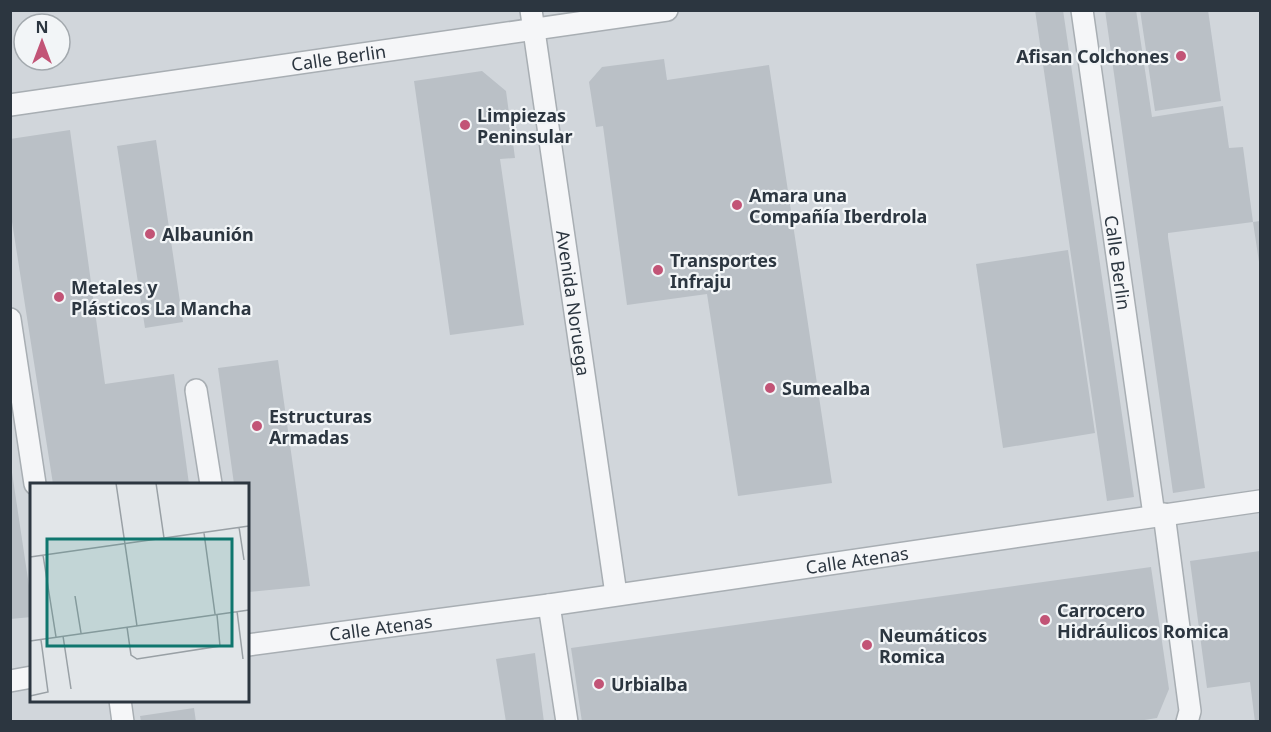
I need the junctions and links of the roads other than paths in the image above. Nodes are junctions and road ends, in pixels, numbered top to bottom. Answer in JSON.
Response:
{"nodes":[{"id":1,"x":667,"y":10,"type":"edge"},
{"id":2,"x":1082,"y":10,"type":"edge"},
{"id":3,"x":533,"y":20,"type":"edge"},
{"id":4,"x":10,"y":105,"type":"edge"},
{"id":5,"x":10,"y":319,"type":"edge"},
{"id":6,"x":196,"y":390,"type":"dead end"},
{"id":7,"x":35,"y":483,"type":"edge"},
{"id":8,"x":211,"y":483,"type":"edge"},
{"id":9,"x":1260,"y":501,"type":"edge"},
{"id":10,"x":1159,"y":515,"type":"junction"},
{"id":11,"x":616,"y":594,"type":"junction"},
{"id":12,"x":549,"y":605,"type":"junction"},
{"id":13,"x":249,"y":645,"type":"edge"},
{"id":14,"x":30,"y":677,"type":"edge"},
{"id":15,"x":10,"y":681,"type":"edge"},
{"id":16,"x":120,"y":702,"type":"edge"},
{"id":17,"x":123,"y":722,"type":"edge"},
{"id":18,"x":567,"y":722,"type":"edge"},
{"id":19,"x":1187,"y":722,"type":"edge"}],
"edges":[{"from":1,"to":3,"type":"street","name":"Calle Berlin"},
{"from":2,"to":10,"type":"street","name":"Calle Berlin"},
{"from":3,"to":4,"type":"street","name":"Calle Berlin"},
{"from":3,"to":11,"type":"street","name":"Avenida Noruega"},
{"from":5,"to":7,"type":"street"},
{"from":6,"to":8,"type":"street"},
{"from":9,"to":10,"type":"street","name":"Calle Atenas"},
{"from":10,"to":11,"type":"street","name":"Calle Atenas"},
{"from":10,"to":19,"type":"street"},
{"from":11,"to":12,"type":"street","name":"Calle Atenas"},
{"from":12,"to":13,"type":"street","name":"Calle Atenas"},
{"from":12,"to":18,"type":"street"},
{"from":14,"to":15,"type":"street"},
{"from":16,"to":17,"type":"street"}]}
